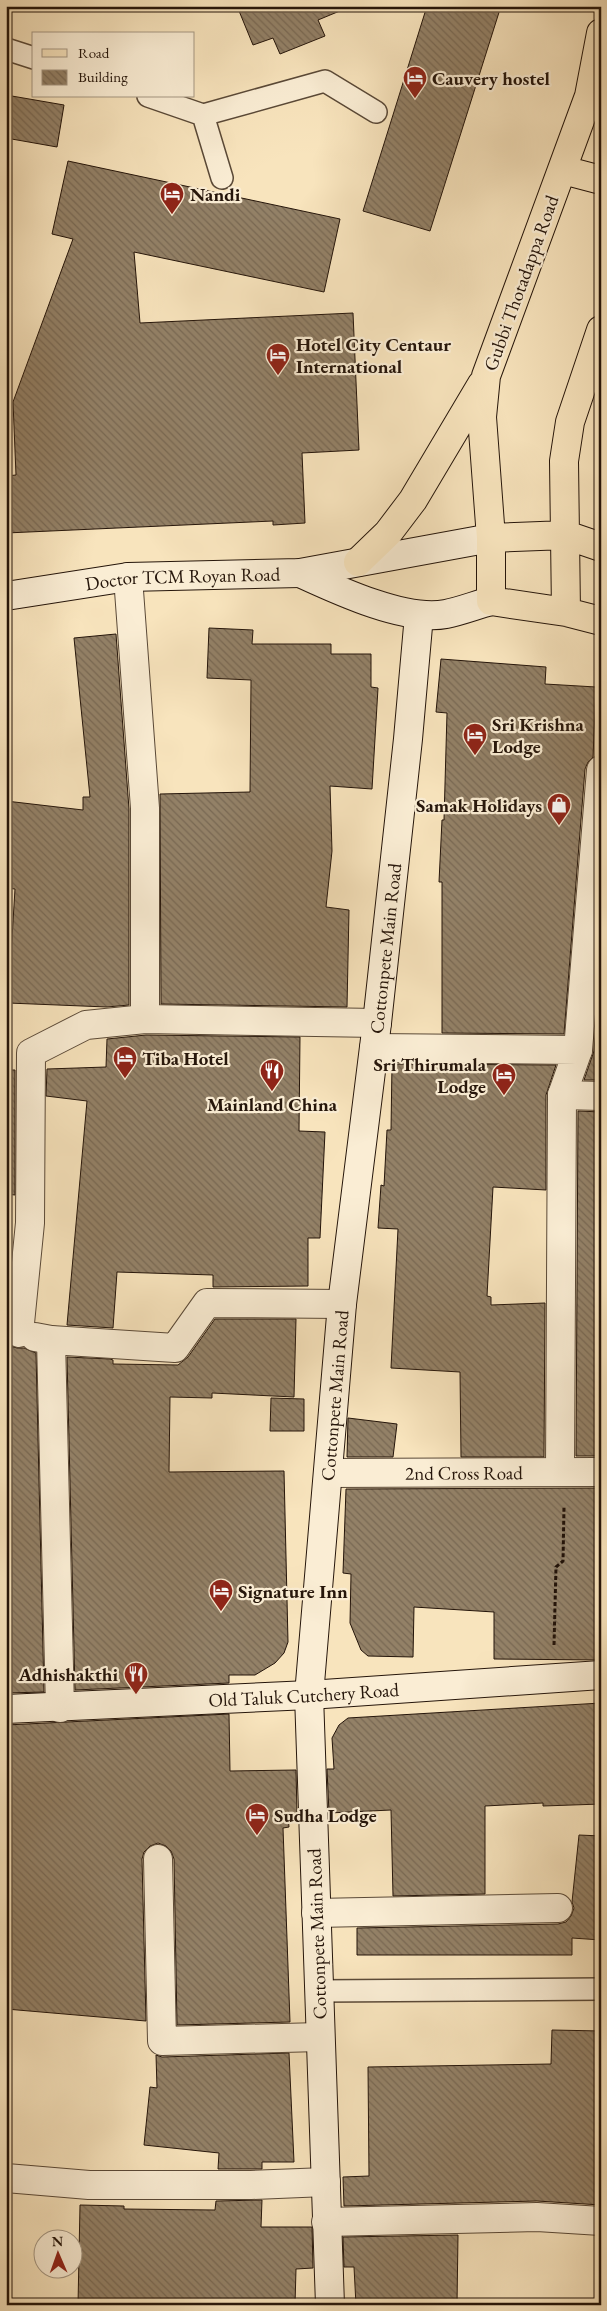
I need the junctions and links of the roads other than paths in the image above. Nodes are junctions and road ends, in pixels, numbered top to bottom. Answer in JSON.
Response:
{"nodes":[{"id":1,"x":601,"y":33,"type":"edge"},
{"id":2,"x":6,"y":49,"type":"edge"},
{"id":3,"x":32,"y":57,"type":"edge"},
{"id":4,"x":154,"y":98,"type":"edge"},
{"id":5,"x":376,"y":112,"type":"dead end"},
{"id":6,"x":204,"y":114,"type":"junction"},
{"id":7,"x":562,"y":170,"type":"junction"},
{"id":8,"x":222,"y":178,"type":"dead end"},
{"id":9,"x":601,"y":180,"type":"edge"},
{"id":10,"x":601,"y":330,"type":"edge"},
{"id":11,"x":486,"y":376,"type":"junction"},
{"id":12,"x":566,"y":535,"type":"junction"},
{"id":13,"x":492,"y":538,"type":"junction"},
{"id":14,"x":601,"y":547,"type":"edge"},
{"id":15,"x":358,"y":562,"type":"junction"},
{"id":16,"x":300,"y":572,"type":"junction"},
{"id":17,"x":128,"y":577,"type":"junction"},
{"id":18,"x":6,"y":596,"type":"edge"},
{"id":19,"x":490,"y":601,"type":"junction"},
{"id":20,"x":566,"y":612,"type":"junction"},
{"id":21,"x":419,"y":615,"type":"junction"},
{"id":22,"x":601,"y":621,"type":"edge"},
{"id":23,"x":601,"y":770,"type":"edge"},
{"id":24,"x":145,"y":1019,"type":"junction"},
{"id":25,"x":375,"y":1036,"type":"junction"},
{"id":26,"x":578,"y":1050,"type":"junction"},
{"id":27,"x":562,"y":1095,"type":"junction"},
{"id":28,"x":601,"y":1096,"type":"edge"},
{"id":29,"x":342,"y":1304,"type":"junction"},
{"id":30,"x":13,"y":1332,"type":"edge"},
{"id":31,"x":51,"y":1340,"type":"junction"},
{"id":32,"x":563,"y":1471,"type":"junction"},
{"id":33,"x":601,"y":1472,"type":"edge"},
{"id":34,"x":328,"y":1473,"type":"junction"},
{"id":35,"x":601,"y":1675,"type":"edge"},
{"id":36,"x":309,"y":1695,"type":"junction"},
{"id":37,"x":60,"y":1708,"type":"junction"},
{"id":38,"x":6,"y":1709,"type":"edge"},
{"id":39,"x":158,"y":1859,"type":"dead end"},
{"id":40,"x":558,"y":1908,"type":"dead end"},
{"id":41,"x":316,"y":1913,"type":"junction"},
{"id":42,"x":601,"y":1989,"type":"edge"},
{"id":43,"x":319,"y":1991,"type":"junction"},
{"id":44,"x":320,"y":2037,"type":"junction"},
{"id":45,"x":6,"y":2178,"type":"edge"},
{"id":46,"x":326,"y":2182,"type":"junction"},
{"id":47,"x":601,"y":2221,"type":"edge"},
{"id":48,"x":326,"y":2222,"type":"junction"},
{"id":49,"x":330,"y":2305,"type":"edge"}],
"edges":[{"from":1,"to":7,"type":"main road","name":"Gubbi Thotadappa Road"},
{"from":2,"to":3,"type":"lane"},
{"from":4,"to":6,"type":"lane"},
{"from":5,"to":6,"type":"lane"},
{"from":6,"to":8,"type":"lane"},
{"from":7,"to":9,"type":"main road"},
{"from":7,"to":11,"type":"main road","name":"Gubbi Thotadappa Road"},
{"from":10,"to":12,"type":"main road"},
{"from":11,"to":13,"type":"main road","name":"Gubbi Thotadappa Road"},
{"from":11,"to":15,"type":"main road"},
{"from":12,"to":13,"type":"main road"},
{"from":12,"to":14,"type":"main road"},
{"from":12,"to":20,"type":"main road"},
{"from":13,"to":15,"type":"street","name":"Doctor TCM Royan Road"},
{"from":13,"to":19,"type":"main road","name":"Gubbi Thotadappa Road"},
{"from":15,"to":16,"type":"street","name":"Doctor TCM Royan Road"},
{"from":16,"to":17,"type":"street","name":"Doctor TCM Royan Road"},
{"from":16,"to":21,"type":"street"},
{"from":17,"to":18,"type":"street","name":"Doctor TCM Royan Road"},
{"from":17,"to":24,"type":"street"},
{"from":19,"to":20,"type":"main road"},
{"from":19,"to":21,"type":"street"},
{"from":20,"to":22,"type":"main road"},
{"from":21,"to":25,"type":"street","name":"Cottonpete Main Road"},
{"from":23,"to":26,"type":"street"},
{"from":24,"to":25,"type":"street"},
{"from":24,"to":30,"type":"street"},
{"from":25,"to":26,"type":"street"},
{"from":25,"to":29,"type":"street","name":"Cottonpete Main Road"},
{"from":26,"to":27,"type":"street"},
{"from":27,"to":28,"type":"street"},
{"from":27,"to":32,"type":"street"},
{"from":29,"to":31,"type":"street"},
{"from":29,"to":34,"type":"street","name":"Cottonpete Main Road"},
{"from":30,"to":31,"type":"street"},
{"from":31,"to":37,"type":"street"},
{"from":32,"to":33,"type":"street","name":"2nd Cross Road"},
{"from":32,"to":34,"type":"street","name":"2nd Cross Road"},
{"from":34,"to":36,"type":"street","name":"Cottonpete Main Road"},
{"from":35,"to":36,"type":"street","name":"Old Taluk Cutchery Road"},
{"from":36,"to":37,"type":"street","name":"Old Taluk Cutchery Road"},
{"from":36,"to":41,"type":"street","name":"Cottonpete Main Road"},
{"from":37,"to":38,"type":"street","name":"Old Taluk Cutchery Road"},
{"from":39,"to":44,"type":"street"},
{"from":40,"to":41,"type":"street"},
{"from":41,"to":43,"type":"street","name":"Cottonpete Main Road"},
{"from":42,"to":43,"type":"lane"},
{"from":43,"to":44,"type":"street","name":"Cottonpete Main Road"},
{"from":44,"to":46,"type":"street","name":"Cottonpete Main Road"},
{"from":45,"to":46,"type":"street"},
{"from":46,"to":48,"type":"street","name":"Cottonpete Main Road"},
{"from":47,"to":48,"type":"street"},
{"from":48,"to":49,"type":"street","name":"Cottonpete Main Road"}]}
